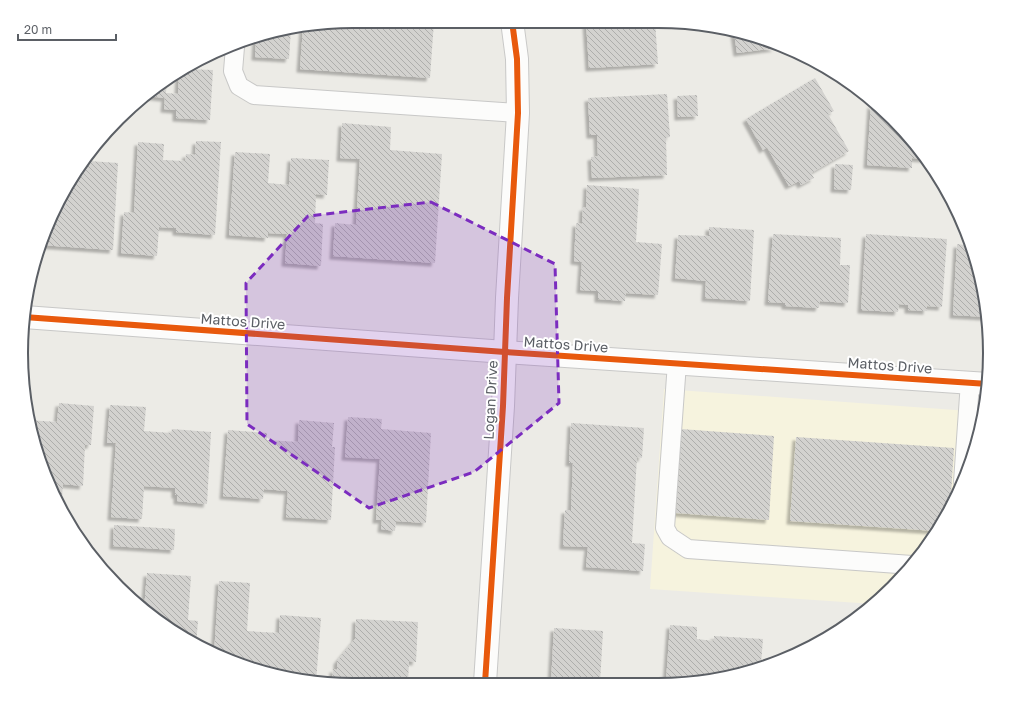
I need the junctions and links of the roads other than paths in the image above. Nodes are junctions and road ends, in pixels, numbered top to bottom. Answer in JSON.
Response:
{"nodes":[{"id":1,"x":513,"y":28,"type":"edge"},
{"id":2,"x":235,"y":51,"type":"edge"},
{"id":3,"x":518,"y":113,"type":"junction"},
{"id":4,"x":30,"y":317,"type":"edge"},
{"id":5,"x":505,"y":352,"type":"junction"},
{"id":6,"x":677,"y":363,"type":"junction"},
{"id":7,"x":979,"y":383,"type":"edge"},
{"id":8,"x":967,"y":455,"type":"edge"},
{"id":9,"x":904,"y":564,"type":"edge"},
{"id":10,"x":485,"y":678,"type":"edge"}],
"edges":[{"from":1,"to":3,"type":"street","name":"Logan Drive"},
{"from":2,"to":3,"type":"lane"},
{"from":3,"to":5,"type":"street","name":"Logan Drive"},
{"from":4,"to":5,"type":"street","name":"Mattos Drive"},
{"from":5,"to":6,"type":"street","name":"Mattos Drive"},
{"from":5,"to":10,"type":"street","name":"Logan Drive"},
{"from":6,"to":7,"type":"street","name":"Mattos Drive"},
{"from":6,"to":9,"type":"lane"},
{"from":7,"to":8,"type":"lane"}]}
